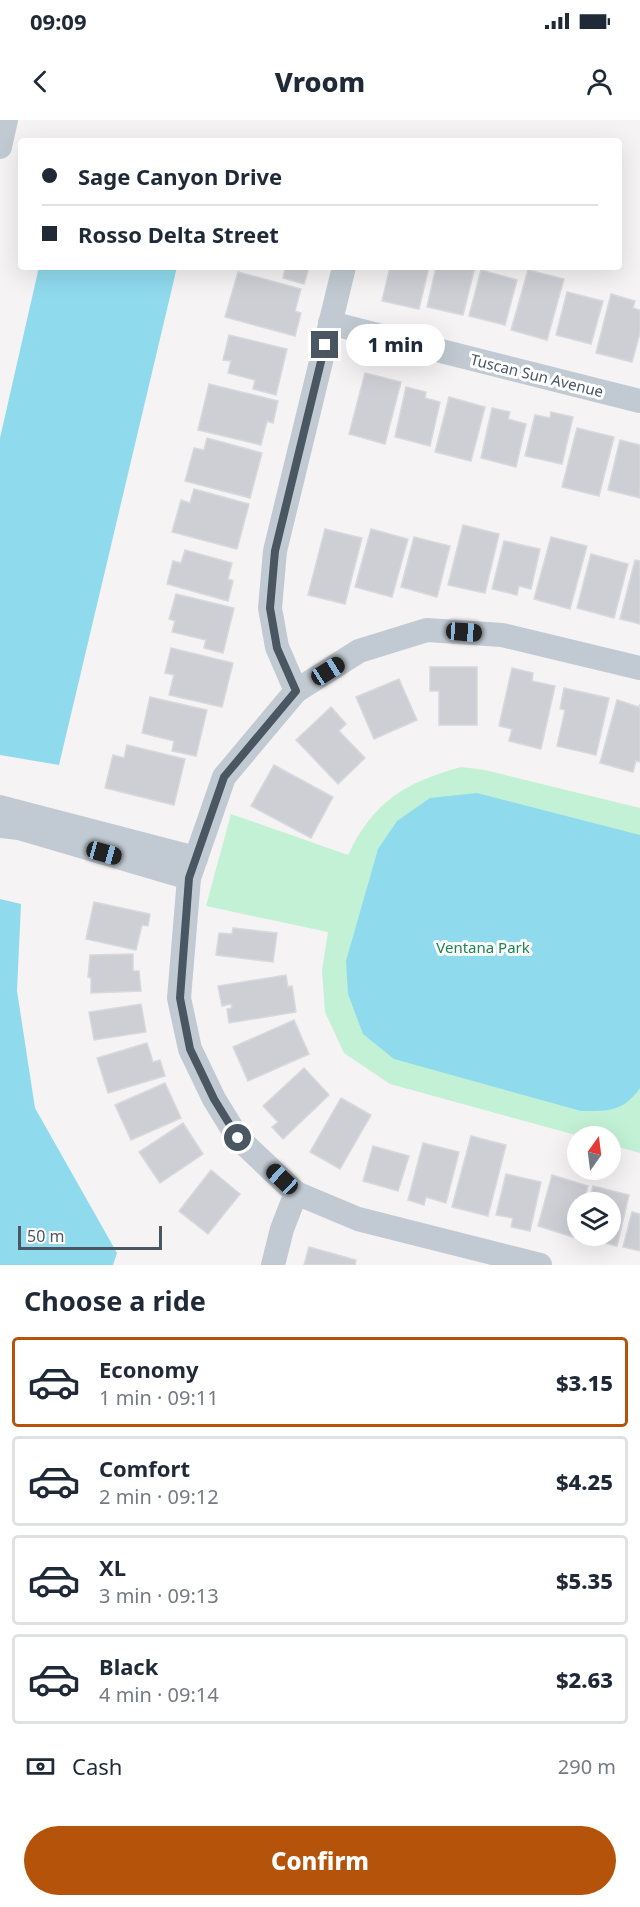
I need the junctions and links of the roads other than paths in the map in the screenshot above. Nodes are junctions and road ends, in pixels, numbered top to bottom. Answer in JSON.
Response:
{"nodes":[{"id":1,"x":6,"y":120,"type":"edge"},
{"id":2,"x":0,"y":147,"type":"edge"},
{"id":3,"x":343,"y":270,"type":"edge"},
{"id":4,"x":330,"y":323,"type":"junction"},
{"id":5,"x":640,"y":401,"type":"edge"},
{"id":6,"x":640,"y":668,"type":"edge"},
{"id":7,"x":296,"y":691,"type":"junction"},
{"id":8,"x":0,"y":807,"type":"edge"},
{"id":9,"x":0,"y":826,"type":"edge"},
{"id":10,"x":193,"y":868,"type":"junction"},
{"id":11,"x":296,"y":1193,"type":"junction"},
{"id":12,"x":273,"y":1265,"type":"edge"},
{"id":13,"x":536,"y":1265,"type":"edge"}],
"edges":[{"from":1,"to":2,"type":"street"},
{"from":3,"to":4,"type":"street"},
{"from":4,"to":5,"type":"street","name":"Tuscan Sun Avenue"},
{"from":4,"to":7,"type":"street"},
{"from":6,"to":7,"type":"street"},
{"from":7,"to":10,"type":"street"},
{"from":8,"to":10,"type":"street"},
{"from":9,"to":10,"type":"street"},
{"from":10,"to":11,"type":"street"},
{"from":11,"to":12,"type":"street"},
{"from":11,"to":13,"type":"street"}]}
